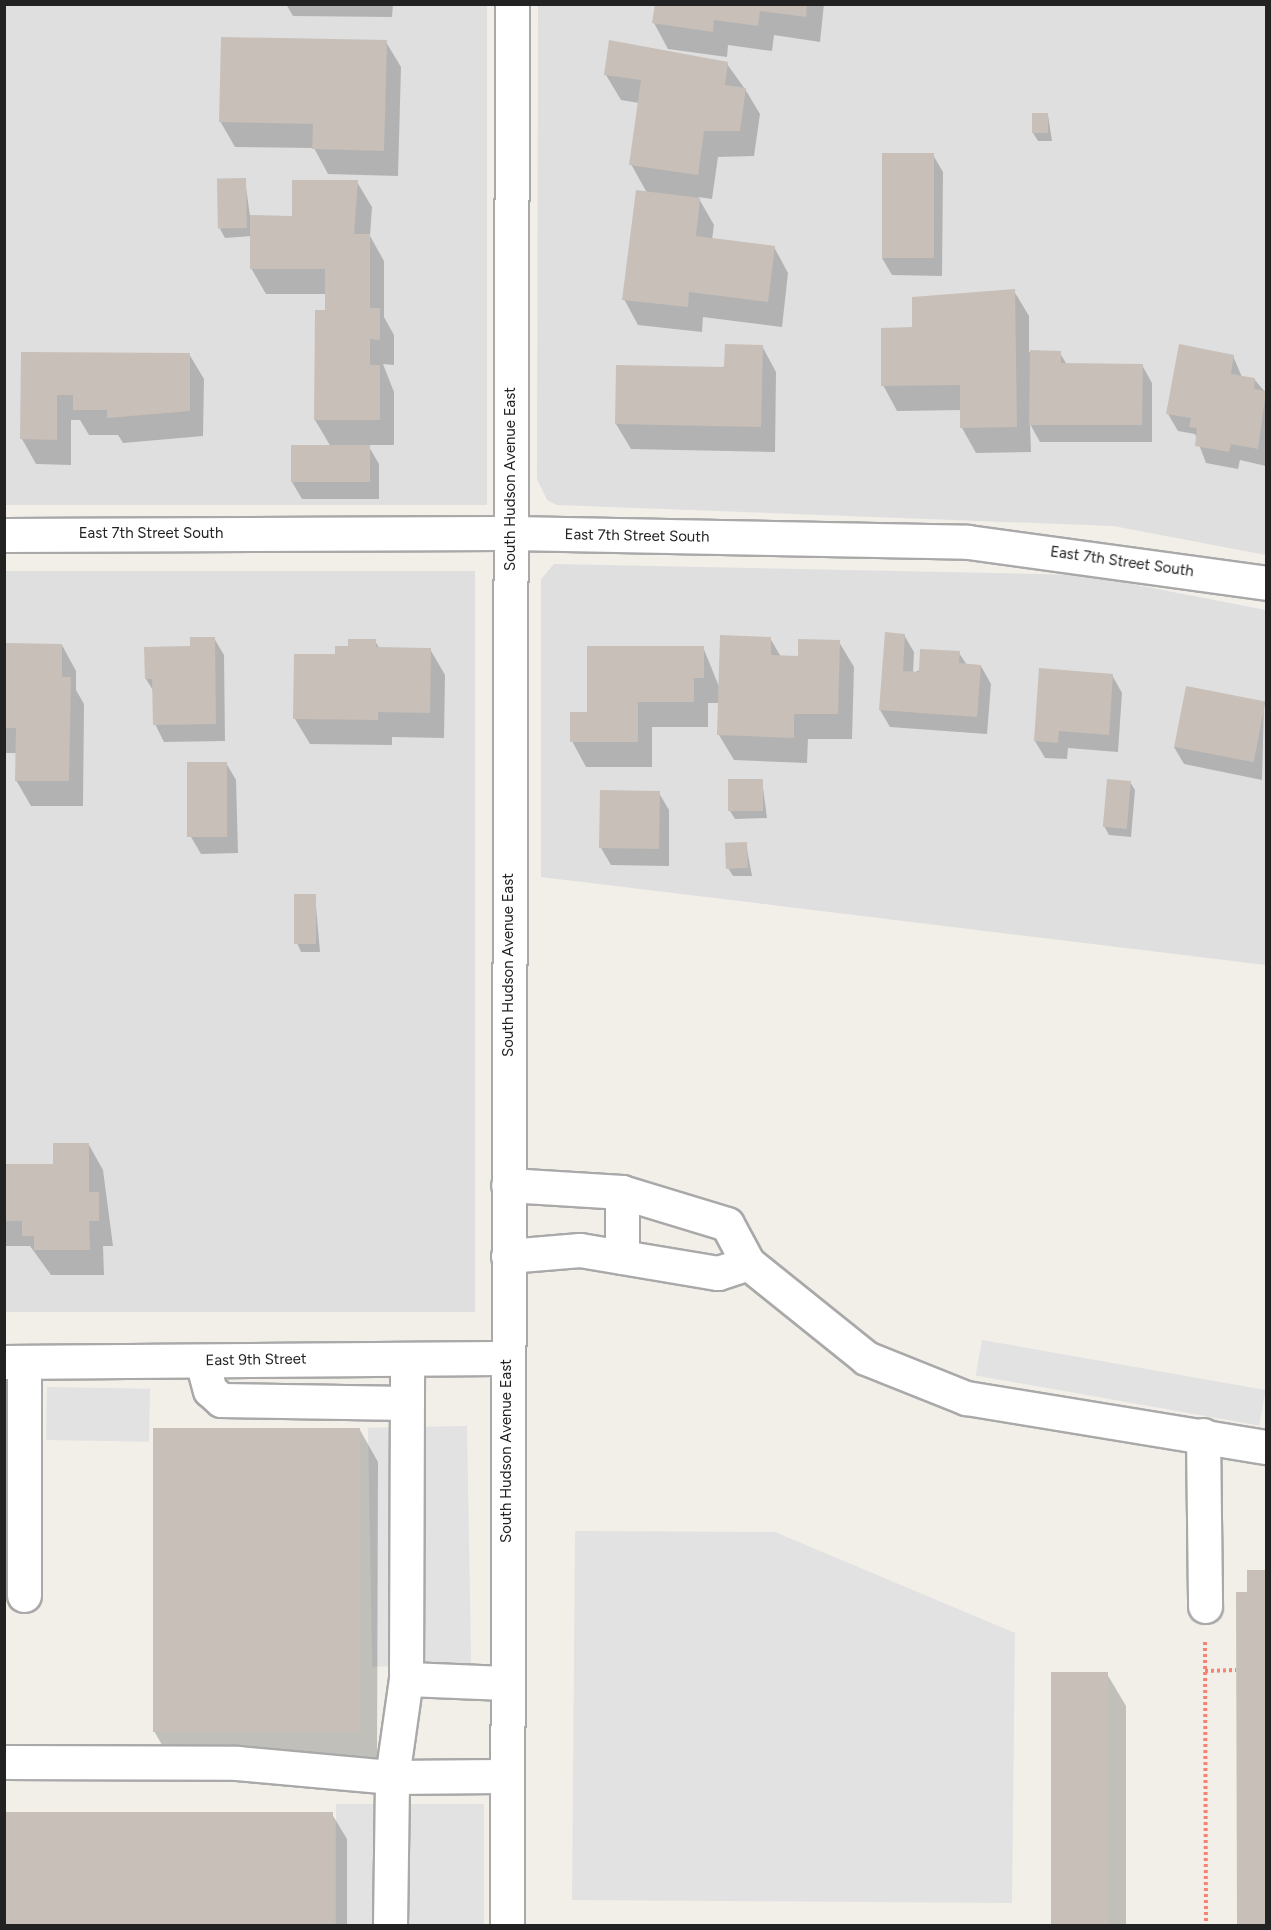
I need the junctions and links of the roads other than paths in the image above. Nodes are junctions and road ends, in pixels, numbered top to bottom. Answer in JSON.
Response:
{"nodes":[{"id":1,"x":512,"y":4,"type":"edge"},
{"id":2,"x":512,"y":533,"type":"junction"},
{"id":3,"x":4,"y":535,"type":"edge"},
{"id":4,"x":1266,"y":583,"type":"edge"},
{"id":5,"x":508,"y":1185,"type":"junction"},
{"id":6,"x":622,"y":1192,"type":"junction"},
{"id":7,"x":508,"y":1256,"type":"junction"},
{"id":8,"x":622,"y":1257,"type":"junction"},
{"id":9,"x":748,"y":1263,"type":"junction"},
{"id":10,"x":507,"y":1358,"type":"junction"},
{"id":11,"x":407,"y":1359,"type":"junction"},
{"id":12,"x":202,"y":1361,"type":"junction"},
{"id":13,"x":14,"y":1362,"type":"edge"},
{"id":14,"x":407,"y":1403,"type":"junction"},
{"id":15,"x":1203,"y":1435,"type":"junction"},
{"id":16,"x":1266,"y":1447,"type":"edge"},
{"id":17,"x":24,"y":1595,"type":"dead end"},
{"id":18,"x":1205,"y":1606,"type":"road end"},
{"id":19,"x":406,"y":1678,"type":"junction"},
{"id":20,"x":507,"y":1683,"type":"junction"},
{"id":21,"x":4,"y":1762,"type":"edge"},
{"id":22,"x":507,"y":1776,"type":"junction"},
{"id":23,"x":392,"y":1777,"type":"junction"},
{"id":24,"x":390,"y":1926,"type":"edge"},
{"id":25,"x":507,"y":1926,"type":"edge"}],
"edges":[{"from":1,"to":2,"type":"street","name":"South Hudson Avenue East"},
{"from":2,"to":3,"type":"street","name":"East 7th Street South"},
{"from":2,"to":4,"type":"street","name":"East 7th Street South"},
{"from":2,"to":5,"type":"street","name":"South Hudson Avenue East"},
{"from":5,"to":6,"type":"street"},
{"from":5,"to":7,"type":"street","name":"South Hudson Avenue East"},
{"from":6,"to":8,"type":"street"},
{"from":6,"to":9,"type":"street"},
{"from":7,"to":8,"type":"street"},
{"from":7,"to":10,"type":"street","name":"South Hudson Avenue East"},
{"from":8,"to":9,"type":"street"},
{"from":9,"to":15,"type":"street"},
{"from":10,"to":11,"type":"street","name":"East 9th Street"},
{"from":10,"to":20,"type":"street","name":"South Hudson Avenue East"},
{"from":11,"to":12,"type":"street","name":"East 9th Street"},
{"from":11,"to":14,"type":"street"},
{"from":12,"to":13,"type":"street","name":"East 9th Street"},
{"from":12,"to":14,"type":"street"},
{"from":13,"to":17,"type":"street"},
{"from":14,"to":19,"type":"street"},
{"from":15,"to":16,"type":"street"},
{"from":15,"to":18,"type":"street"},
{"from":19,"to":20,"type":"street"},
{"from":19,"to":23,"type":"street"},
{"from":20,"to":22,"type":"street","name":"South Hudson Avenue East"},
{"from":21,"to":23,"type":"street"},
{"from":22,"to":23,"type":"street"},
{"from":22,"to":25,"type":"street","name":"South Hudson Avenue East"},
{"from":23,"to":24,"type":"street"}]}
